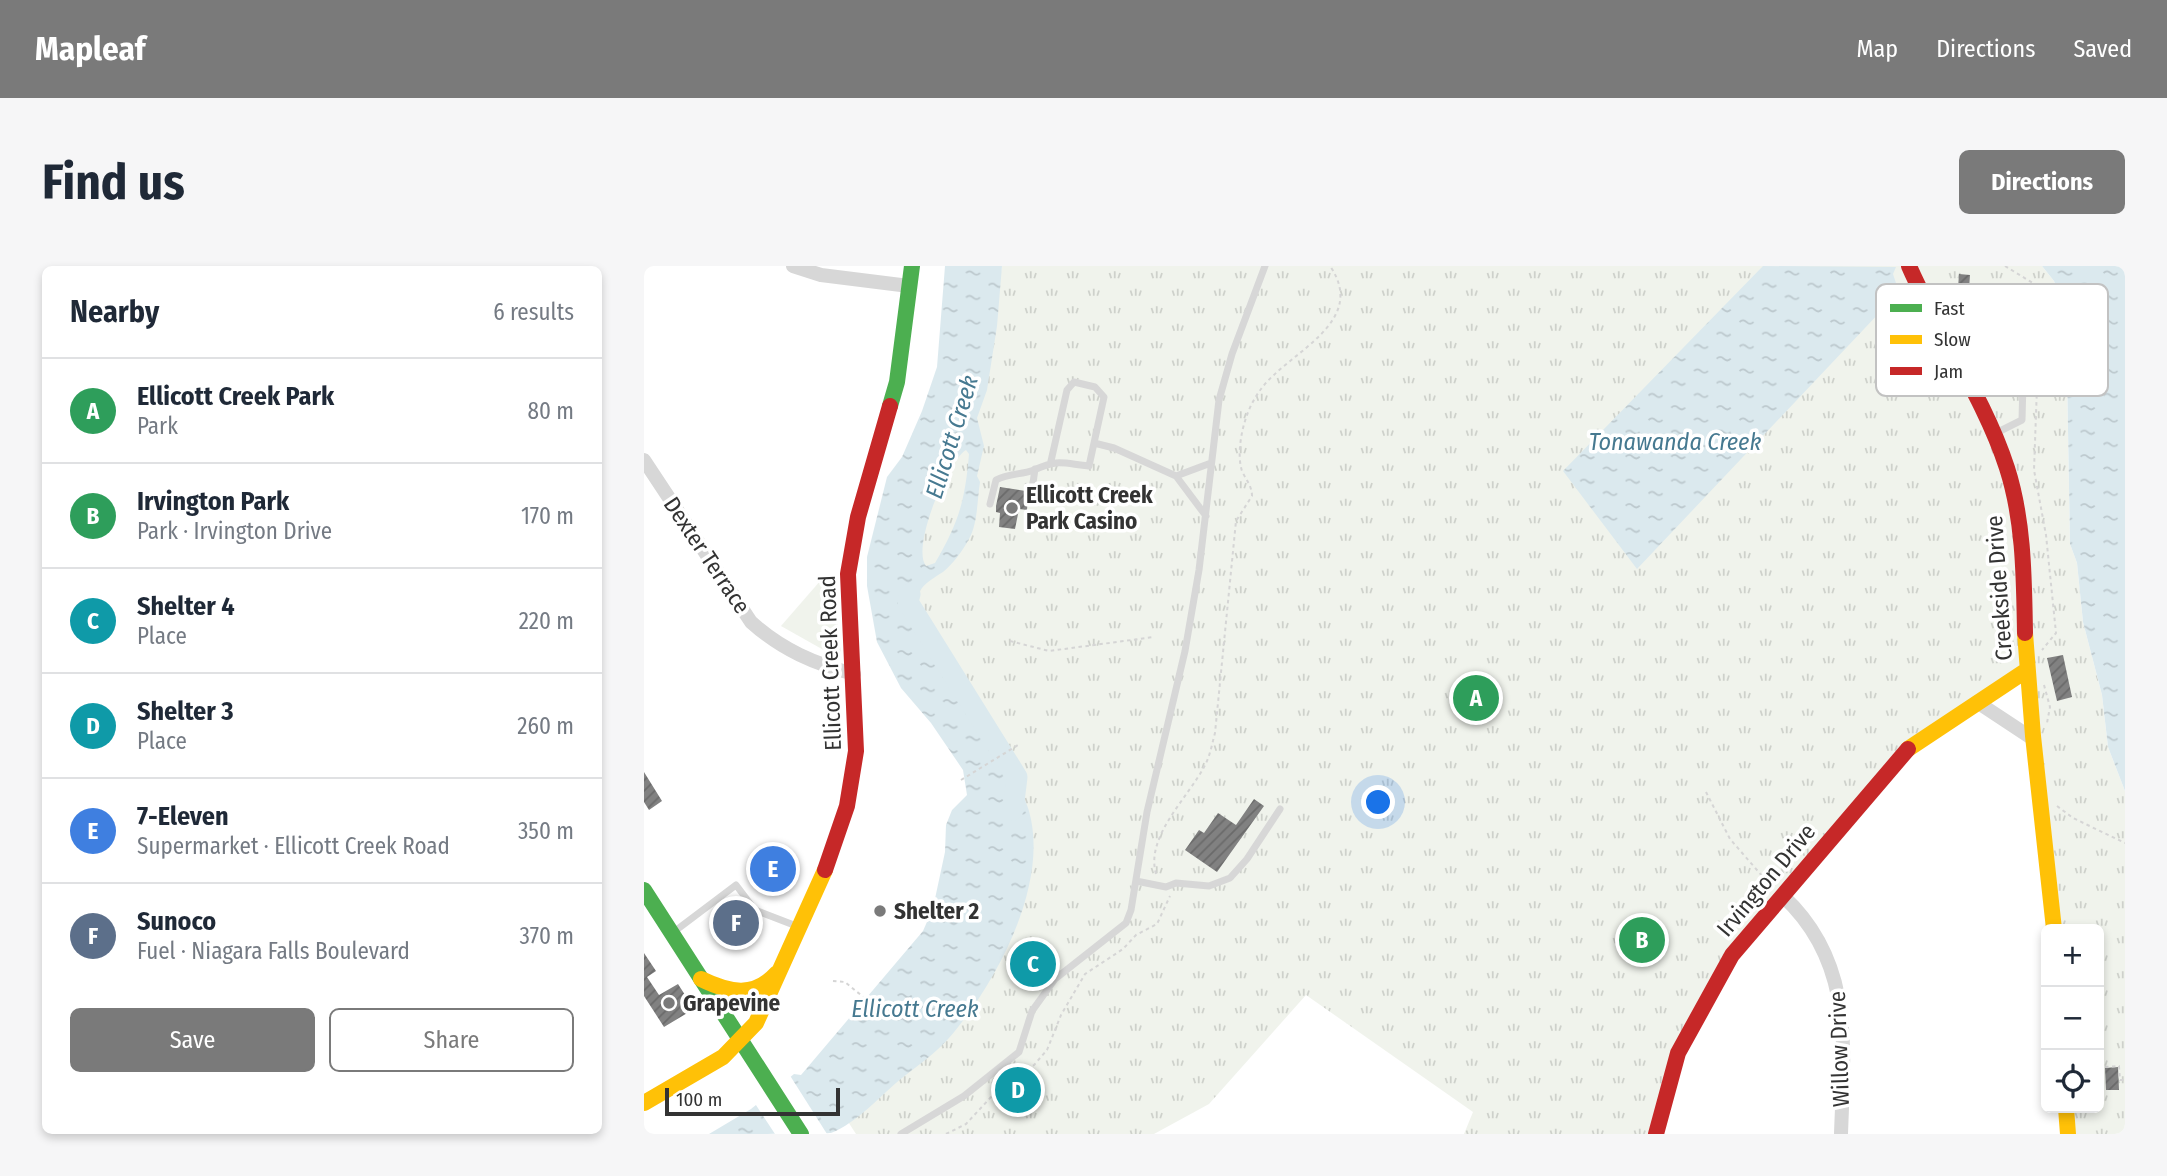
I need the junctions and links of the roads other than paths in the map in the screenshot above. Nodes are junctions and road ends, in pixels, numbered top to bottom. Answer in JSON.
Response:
{"nodes":[{"id":1,"x":793,"y":266,"type":"edge"},
{"id":2,"x":912,"y":266,"type":"edge"},
{"id":3,"x":1265,"y":266,"type":"edge"},
{"id":4,"x":1909,"y":266,"type":"edge"},
{"id":5,"x":1917,"y":284,"type":"edge"},
{"id":6,"x":909,"y":286,"type":"junction"},
{"id":7,"x":1975,"y":396,"type":"edge"},
{"id":8,"x":2023,"y":396,"type":"edge"},
{"id":9,"x":1996,"y":434,"type":"junction"},
{"id":10,"x":1094,"y":443,"type":"junction"},
{"id":11,"x":644,"y":460,"type":"edge"},
{"id":12,"x":1051,"y":461,"type":"junction"},
{"id":13,"x":1211,"y":463,"type":"junction"},
{"id":14,"x":1035,"y":470,"type":"junction"},
{"id":15,"x":1176,"y":476,"type":"junction"},
{"id":16,"x":1032,"y":490,"type":"dead end"},
{"id":17,"x":990,"y":504,"type":"dead end"},
{"id":18,"x":1206,"y":516,"type":"junction"},
{"id":19,"x":2032,"y":664,"type":"junction"},
{"id":20,"x":855,"y":674,"type":"junction"},
{"id":21,"x":1978,"y":702,"type":"junction"},
{"id":22,"x":2039,"y":734,"type":"junction"},
{"id":23,"x":1280,"y":809,"type":"dead end"},
{"id":24,"x":1136,"y":881,"type":"junction"},
{"id":25,"x":645,"y":894,"type":"edge"},
{"id":26,"x":1783,"y":896,"type":"junction"},
{"id":27,"x":2054,"y":924,"type":"edge"},
{"id":28,"x":801,"y":928,"type":"junction"},
{"id":29,"x":671,"y":933,"type":"junction"},
{"id":30,"x":783,"y":964,"type":"junction"},
{"id":31,"x":701,"y":979,"type":"junction"},
{"id":32,"x":742,"y":1041,"type":"junction"},
{"id":33,"x":644,"y":1103,"type":"edge"},
{"id":34,"x":2066,"y":1113,"type":"edge"},
{"id":35,"x":801,"y":1134,"type":"edge"},
{"id":36,"x":901,"y":1134,"type":"edge"},
{"id":37,"x":1656,"y":1134,"type":"edge"},
{"id":38,"x":1841,"y":1134,"type":"edge"},
{"id":39,"x":2068,"y":1134,"type":"edge"}],
"edges":[{"from":1,"to":6,"type":"street"},
{"from":2,"to":6,"type":"street","name":"Ellicott Creek Road"},
{"from":3,"to":13,"type":"lane"},
{"from":4,"to":5,"type":"street","name":"Creekside Drive"},
{"from":6,"to":20,"type":"street","name":"Ellicott Creek Road"},
{"from":7,"to":9,"type":"street","name":"Creekside Drive"},
{"from":8,"to":9,"type":"lane"},
{"from":9,"to":19,"type":"street","name":"Creekside Drive"},
{"from":10,"to":12,"type":"lane"},
{"from":10,"to":12,"type":"lane"},
{"from":10,"to":15,"type":"lane"},
{"from":11,"to":20,"type":"street","name":"Dexter Terrace"},
{"from":12,"to":14,"type":"lane"},
{"from":13,"to":15,"type":"lane"},
{"from":13,"to":18,"type":"lane"},
{"from":14,"to":16,"type":"lane"},
{"from":14,"to":17,"type":"lane"},
{"from":15,"to":18,"type":"lane"},
{"from":18,"to":24,"type":"lane"},
{"from":19,"to":21,"type":"street","name":"Irvington Drive"},
{"from":19,"to":22,"type":"street","name":"Creekside Drive"},
{"from":20,"to":28,"type":"street","name":"Ellicott Creek Road"},
{"from":21,"to":22,"type":"street"},
{"from":21,"to":26,"type":"street","name":"Irvington Drive"},
{"from":22,"to":27,"type":"street","name":"Creekside Drive"},
{"from":23,"to":24,"type":"lane"},
{"from":24,"to":36,"type":"lane"},
{"from":25,"to":29,"type":"street"},
{"from":26,"to":37,"type":"street","name":"Irvington Drive"},
{"from":26,"to":38,"type":"street","name":"Willow Drive"},
{"from":28,"to":29,"type":"lane"},
{"from":28,"to":30,"type":"street","name":"Ellicott Creek Road"},
{"from":29,"to":31,"type":"street"},
{"from":30,"to":31,"type":"street"},
{"from":30,"to":32,"type":"street","name":"Ellicott Creek Road"},
{"from":31,"to":32,"type":"street"},
{"from":32,"to":33,"type":"street"},
{"from":32,"to":35,"type":"street"},
{"from":34,"to":39,"type":"street"}]}
